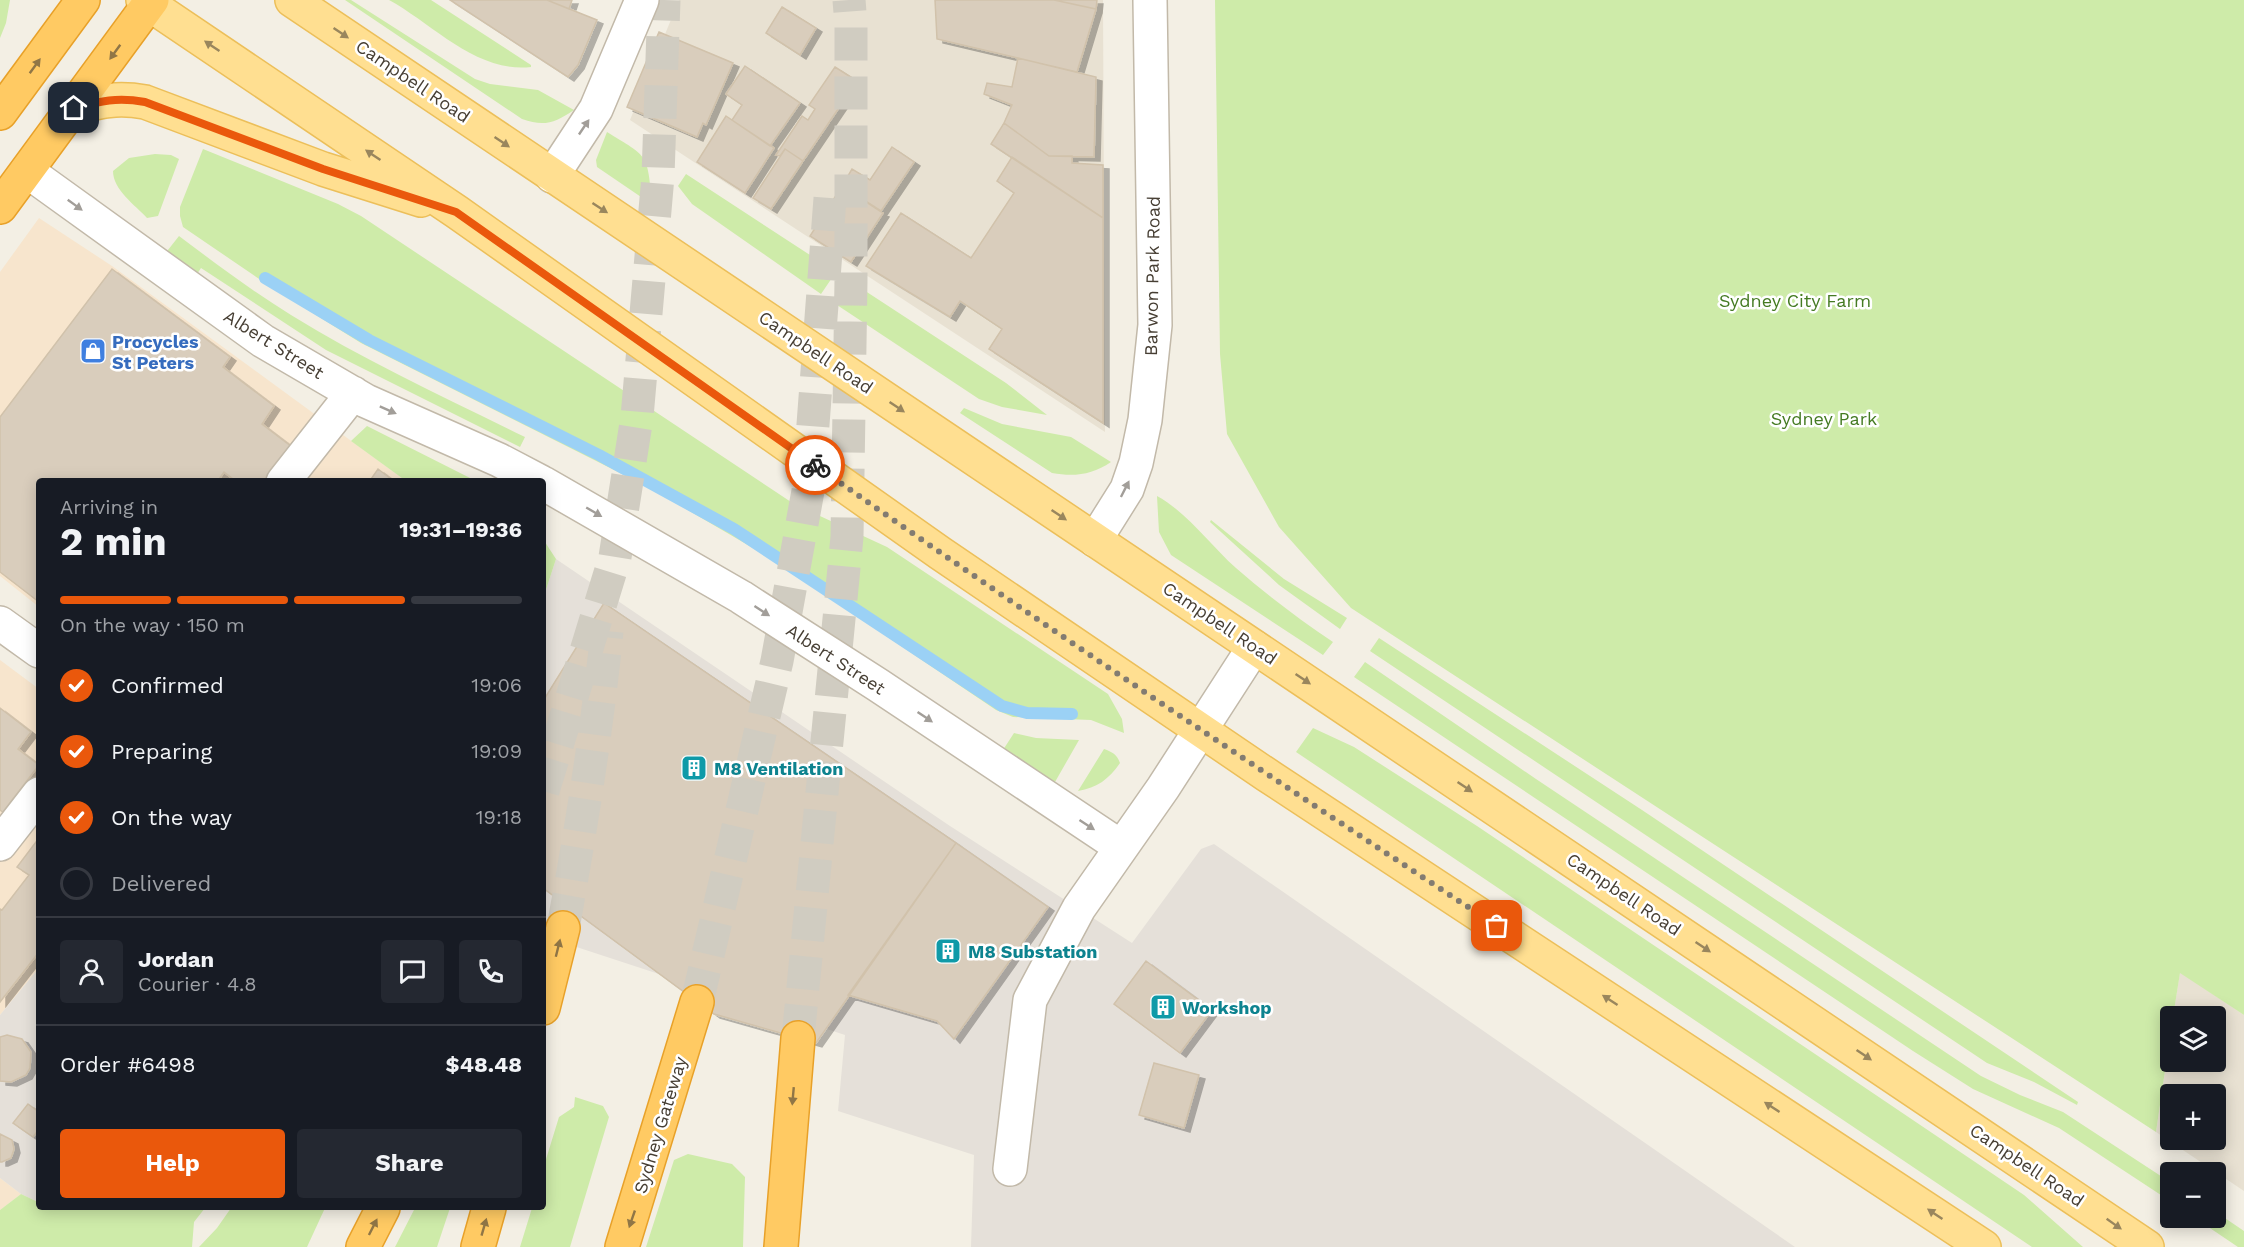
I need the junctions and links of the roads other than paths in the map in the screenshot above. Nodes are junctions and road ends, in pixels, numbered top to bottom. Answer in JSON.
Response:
{"nodes":[{"id":1,"x":83,"y":0,"type":"edge"},
{"id":2,"x":292,"y":0,"type":"edge"},
{"id":3,"x":642,"y":0,"type":"edge"},
{"id":4,"x":1150,"y":0,"type":"edge"},
{"id":5,"x":148,"y":1,"type":"edge"},
{"id":6,"x":74,"y":108,"type":"junction"},
{"id":7,"x":0,"y":113,"type":"edge"},
{"id":8,"x":27,"y":171,"type":"junction"},
{"id":9,"x":552,"y":176,"type":"junction"},
{"id":10,"x":0,"y":207,"type":"edge"},
{"id":11,"x":456,"y":212,"type":"junction"},
{"id":12,"x":353,"y":393,"type":"junction"},
{"id":13,"x":286,"y":478,"type":"edge"},
{"id":14,"x":534,"y":478,"type":"edge"},
{"id":15,"x":546,"y":484,"type":"edge"},
{"id":16,"x":1095,"y":540,"type":"junction"},
{"id":17,"x":0,"y":623,"type":"edge"},
{"id":18,"x":1254,"y":646,"type":"junction"},
{"id":19,"x":36,"y":649,"type":"edge"},
{"id":20,"x":1200,"y":728,"type":"junction"},
{"id":21,"x":36,"y":798,"type":"edge"},
{"id":22,"x":0,"y":844,"type":"edge"},
{"id":23,"x":1121,"y":847,"type":"junction"},
{"id":24,"x":563,"y":928,"type":"tunnel mouth"},
{"id":25,"x":546,"y":996,"type":"edge"},
{"id":26,"x":697,"y":1002,"type":"tunnel mouth"},
{"id":27,"x":798,"y":1038,"type":"tunnel mouth"},
{"id":28,"x":1010,"y":1169,"type":"dead end"},
{"id":29,"x":382,"y":1210,"type":"edge"},
{"id":30,"x":488,"y":1210,"type":"edge"},
{"id":31,"x":363,"y":1247,"type":"edge"},
{"id":32,"x":478,"y":1247,"type":"edge"},
{"id":33,"x":622,"y":1247,"type":"edge"},
{"id":34,"x":781,"y":1247,"type":"edge"},
{"id":35,"x":1984,"y":1247,"type":"edge"},
{"id":36,"x":2147,"y":1247,"type":"edge"}],
"edges":[{"from":7,"to":1,"type":"highway","one_way":true},
{"from":2,"to":9,"type":"main road","name":"Campbell Road","one_way":true},
{"from":9,"to":3,"type":"street","one_way":true},
{"from":16,"to":4,"type":"street","name":"Barwon Park Road","one_way":true},
{"from":5,"to":6,"type":"highway","one_way":true},
{"from":11,"to":5,"type":"main road","one_way":true},
{"from":6,"to":8,"type":"highway"},
{"from":6,"to":11,"type":"main road"},
{"from":8,"to":10,"type":"highway"},
{"from":8,"to":12,"type":"street","name":"Albert Street","one_way":true},
{"from":9,"to":16,"type":"main road","name":"Campbell Road","one_way":true},
{"from":11,"to":20,"type":"main road"},
{"from":12,"to":13,"type":"street"},
{"from":12,"to":14,"type":"street","name":"Albert Street","one_way":true},
{"from":15,"to":23,"type":"street","name":"Albert Street","one_way":true},
{"from":16,"to":18,"type":"main road","name":"Campbell Road"},
{"from":17,"to":19,"type":"street"},
{"from":18,"to":20,"type":"street"},
{"from":18,"to":36,"type":"main road","name":"Campbell Road","one_way":true},
{"from":20,"to":23,"type":"street"},
{"from":35,"to":20,"type":"main road","one_way":true},
{"from":21,"to":22,"type":"street"},
{"from":23,"to":28,"type":"street"},
{"from":25,"to":24,"type":"highway","one_way":true},
{"from":26,"to":33,"type":"highway","name":"Sydney Gateway","one_way":true},
{"from":27,"to":34,"type":"highway","one_way":true},
{"from":31,"to":29,"type":"highway","one_way":true},
{"from":32,"to":30,"type":"highway","one_way":true}]}
